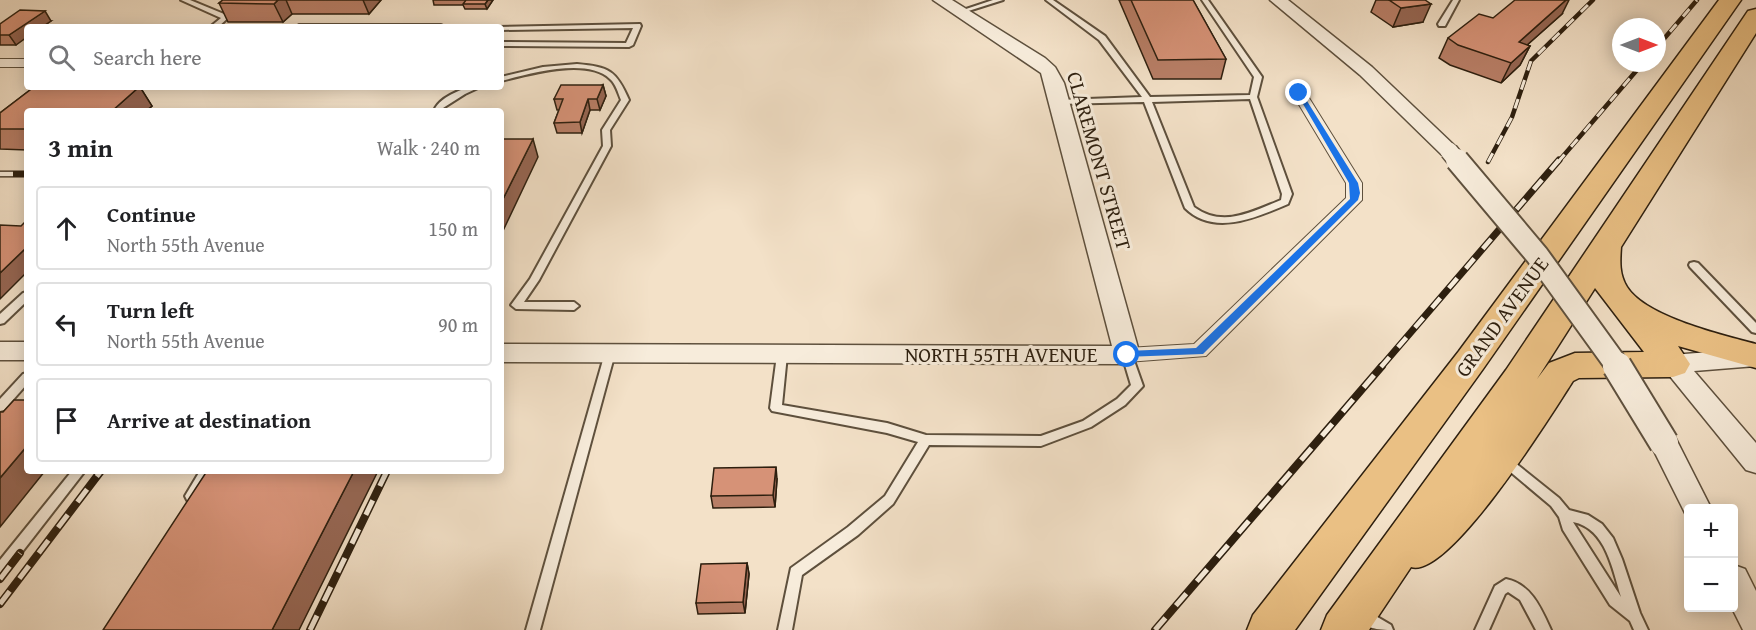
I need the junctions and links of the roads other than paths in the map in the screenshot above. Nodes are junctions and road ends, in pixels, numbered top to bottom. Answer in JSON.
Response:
{"nodes":[{"id":1,"x":183,"y":0,"type":"edge"},
{"id":2,"x":231,"y":0,"type":"edge"},
{"id":3,"x":941,"y":0,"type":"edge"},
{"id":4,"x":1000,"y":0,"type":"edge"},
{"id":5,"x":1049,"y":0,"type":"edge"},
{"id":6,"x":1205,"y":0,"type":"edge"},
{"id":7,"x":1278,"y":0,"type":"edge"},
{"id":8,"x":1456,"y":0,"type":"edge"},
{"id":9,"x":1730,"y":0,"type":"edge"},
{"id":10,"x":960,"y":12,"type":"junction"},
{"id":11,"x":225,"y":16,"type":"junction"},
{"id":12,"x":217,"y":24,"type":"edge"},
{"id":13,"x":1442,"y":24,"type":"dead end"},
{"id":14,"x":504,"y":28,"type":"edge"},
{"id":15,"x":1750,"y":32,"type":"edge"},
{"id":16,"x":504,"y":44,"type":"edge"},
{"id":17,"x":0,"y":63,"type":"edge"},
{"id":18,"x":24,"y":63,"type":"edge"},
{"id":19,"x":504,"y":78,"type":"edge"},
{"id":20,"x":468,"y":90,"type":"edge"},
{"id":21,"x":1299,"y":93,"type":"dead end"},
{"id":22,"x":1253,"y":97,"type":"junction"},
{"id":23,"x":1147,"y":99,"type":"junction"},
{"id":24,"x":1060,"y":102,"type":"junction"},
{"id":25,"x":439,"y":108,"type":"edge"},
{"id":26,"x":1606,"y":243,"type":"junction"},
{"id":27,"x":1694,"y":265,"type":"dead end"},
{"id":28,"x":24,"y":298,"type":"edge"},
{"id":29,"x":1624,"y":305,"type":"junction"},
{"id":30,"x":574,"y":306,"type":"dead end"},
{"id":31,"x":0,"y":320,"type":"edge"},
{"id":32,"x":1756,"y":329,"type":"edge"},
{"id":33,"x":0,"y":351,"type":"edge"},
{"id":34,"x":24,"y":351,"type":"edge"},
{"id":35,"x":504,"y":353,"type":"edge"},
{"id":36,"x":610,"y":353,"type":"junction"},
{"id":37,"x":782,"y":355,"type":"junction"},
{"id":38,"x":1127,"y":355,"type":"junction"},
{"id":39,"x":1756,"y":357,"type":"edge"},
{"id":40,"x":1673,"y":364,"type":"junction"},
{"id":41,"x":24,"y":380,"type":"edge"},
{"id":42,"x":0,"y":406,"type":"edge"},
{"id":43,"x":926,"y":440,"type":"junction"},
{"id":44,"x":1502,"y":459,"type":"junction"},
{"id":45,"x":1756,"y":462,"type":"edge"},
{"id":46,"x":77,"y":474,"type":"edge"},
{"id":47,"x":205,"y":474,"type":"edge"},
{"id":48,"x":1695,"y":504,"type":"edge"},
{"id":49,"x":181,"y":511,"type":"edge"},
{"id":50,"x":1565,"y":515,"type":"junction"},
{"id":51,"x":0,"y":570,"type":"edge"},
{"id":52,"x":1738,"y":587,"type":"edge"},
{"id":53,"x":1633,"y":616,"type":"junction"},
{"id":54,"x":1362,"y":623,"type":"edge"},
{"id":55,"x":1756,"y":623,"type":"edge"},
{"id":56,"x":533,"y":630,"type":"edge"},
{"id":57,"x":785,"y":630,"type":"edge"},
{"id":58,"x":1269,"y":630,"type":"edge"},
{"id":59,"x":1482,"y":630,"type":"edge"},
{"id":60,"x":1544,"y":630,"type":"edge"},
{"id":61,"x":1641,"y":630,"type":"edge"}],
"edges":[{"from":1,"to":11,"type":"lane"},
{"from":2,"to":11,"type":"lane"},
{"from":3,"to":10,"type":"street","name":"CLAREMONT STREET"},
{"from":4,"to":10,"type":"lane"},
{"from":5,"to":23,"type":"lane"},
{"from":6,"to":22,"type":"lane"},
{"from":7,"to":48,"type":"street","bridge":true},
{"from":8,"to":13,"type":"lane"},
{"from":9,"to":58,"type":"highway","name":"GRAND AVENUE"},
{"from":10,"to":24,"type":"street","name":"CLAREMONT STREET"},
{"from":11,"to":12,"type":"lane"},
{"from":14,"to":16,"type":"lane"},
{"from":15,"to":26,"type":"highway","name":"GRAND AVENUE"},
{"from":17,"to":18,"type":"street"},
{"from":19,"to":30,"type":"lane"},
{"from":20,"to":25,"type":"lane"},
{"from":21,"to":38,"type":"street","name":"NORTH 55TH AVENUE"},
{"from":22,"to":23,"type":"lane"},
{"from":22,"to":23,"type":"lane"},
{"from":23,"to":24,"type":"lane"},
{"from":24,"to":38,"type":"street","name":"CLAREMONT STREET"},
{"from":26,"to":29,"type":"highway"},
{"from":26,"to":54,"type":"highway","name":"GRAND AVENUE"},
{"from":27,"to":32,"type":"lane"},
{"from":28,"to":31,"type":"lane"},
{"from":29,"to":39,"type":"highway"},
{"from":29,"to":40,"type":"highway"},
{"from":33,"to":34,"type":"street"},
{"from":35,"to":36,"type":"street","name":"NORTH 55TH AVENUE"},
{"from":36,"to":37,"type":"street","name":"NORTH 55TH AVENUE"},
{"from":36,"to":56,"type":"lane"},
{"from":37,"to":38,"type":"street","name":"NORTH 55TH AVENUE"},
{"from":37,"to":43,"type":"lane"},
{"from":38,"to":43,"type":"lane"},
{"from":39,"to":40,"type":"street"},
{"from":40,"to":44,"type":"highway"},
{"from":40,"to":45,"type":"street"},
{"from":41,"to":42,"type":"lane"},
{"from":43,"to":57,"type":"lane"},
{"from":44,"to":50,"type":"lane"},
{"from":44,"to":54,"type":"highway"},
{"from":46,"to":51,"type":"lane"},
{"from":47,"to":49,"type":"lane"},
{"from":50,"to":53,"type":"lane"},
{"from":50,"to":53,"type":"lane"},
{"from":52,"to":55,"type":"street"},
{"from":53,"to":61,"type":"lane"},
{"from":59,"to":60,"type":"lane"}]}
